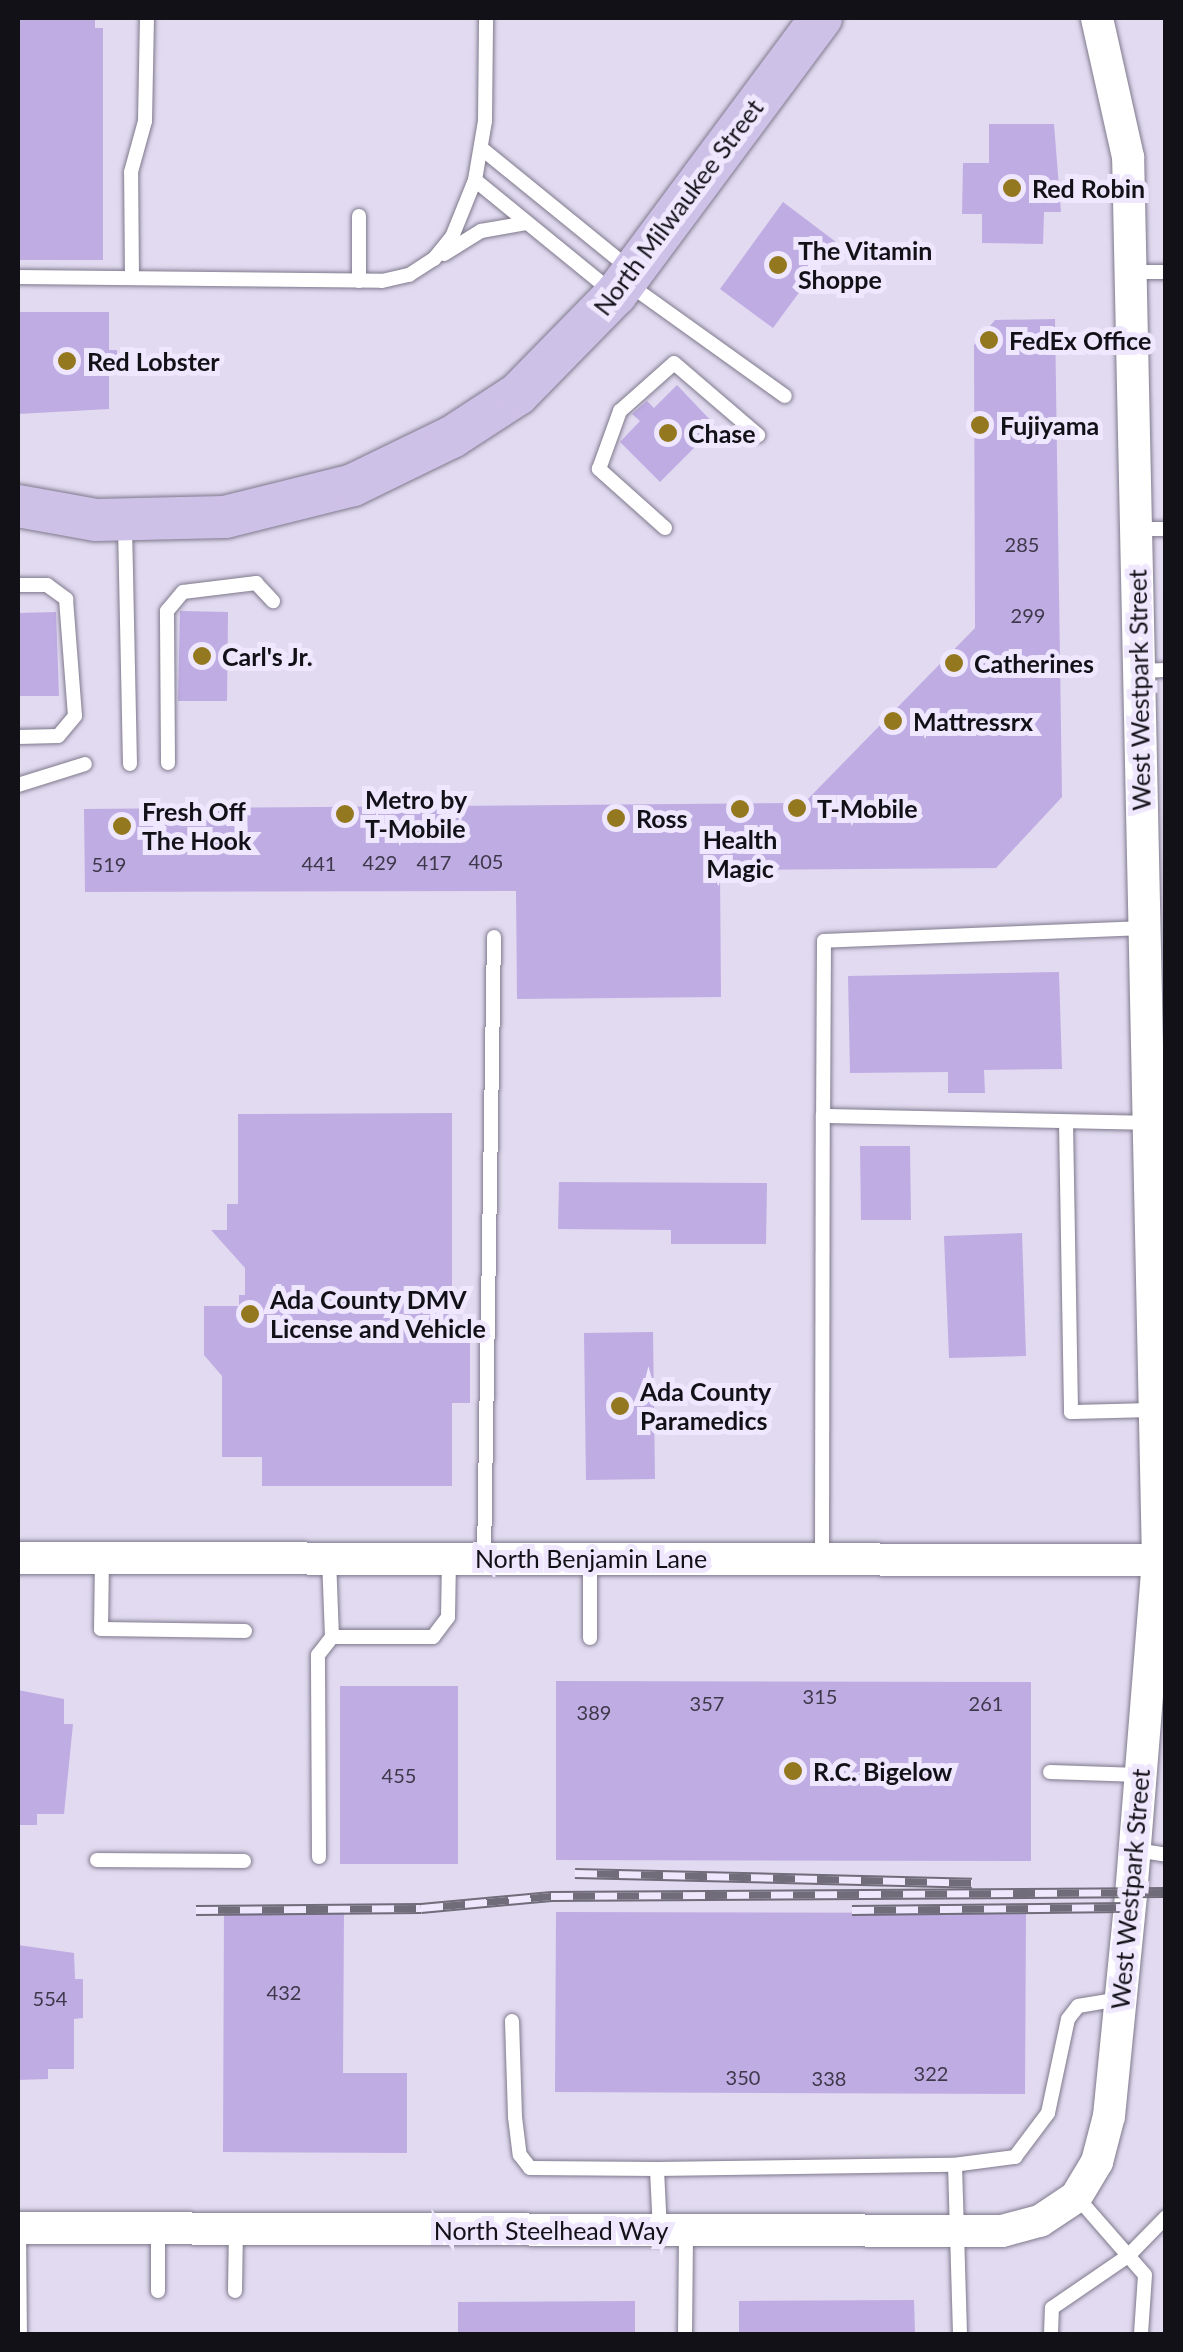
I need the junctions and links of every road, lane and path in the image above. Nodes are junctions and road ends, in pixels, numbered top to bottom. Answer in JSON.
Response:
{"nodes":[{"id":1,"x":146,"y":18,"type":"edge"},
{"id":2,"x":486,"y":18,"type":"edge"},
{"id":3,"x":821,"y":18,"type":"edge"},
{"id":4,"x":1103,"y":20,"type":"edge"},
{"id":5,"x":481,"y":148,"type":"junction"},
{"id":6,"x":475,"y":180,"type":"junction"},
{"id":7,"x":359,"y":216,"type":"dead end"},
{"id":8,"x":528,"y":223,"type":"junction"},
{"id":9,"x":434,"y":260,"type":"junction"},
{"id":10,"x":1130,"y":272,"type":"junction"},
{"id":11,"x":1166,"y":272,"type":"edge"},
{"id":12,"x":18,"y":277,"type":"edge"},
{"id":13,"x":132,"y":278,"type":"junction"},
{"id":14,"x":359,"y":281,"type":"junction"},
{"id":15,"x":625,"y":283,"type":"junction"},
{"id":16,"x":785,"y":396,"type":"dead end"},
{"id":17,"x":758,"y":435,"type":"dead end"},
{"id":18,"x":18,"y":506,"type":"edge"},
{"id":19,"x":125,"y":520,"type":"junction"},
{"id":20,"x":665,"y":528,"type":"dead end"},
{"id":21,"x":1151,"y":529,"type":"edge"},
{"id":22,"x":18,"y":585,"type":"edge"},
{"id":23,"x":273,"y":601,"type":"dead end"},
{"id":24,"x":1152,"y":671,"type":"edge"},
{"id":25,"x":18,"y":737,"type":"edge"},
{"id":26,"x":84,"y":764,"type":"dead end"},
{"id":27,"x":130,"y":764,"type":"dead end"},
{"id":28,"x":168,"y":764,"type":"dead end"},
{"id":29,"x":18,"y":785,"type":"edge"},
{"id":30,"x":1145,"y":928,"type":"junction"},
{"id":31,"x":494,"y":937,"type":"dead end"},
{"id":32,"x":823,"y":1116,"type":"junction"},
{"id":33,"x":1066,"y":1123,"type":"junction"},
{"id":34,"x":1149,"y":1123,"type":"junction"},
{"id":35,"x":1158,"y":1162,"type":"edge"},
{"id":36,"x":1155,"y":1410,"type":"junction"},
{"id":37,"x":18,"y":1558,"type":"edge"},
{"id":38,"x":102,"y":1558,"type":"junction"},
{"id":39,"x":449,"y":1558,"type":"junction"},
{"id":40,"x":484,"y":1558,"type":"junction"},
{"id":41,"x":590,"y":1558,"type":"junction"},
{"id":42,"x":329,"y":1559,"type":"junction"},
{"id":43,"x":822,"y":1559,"type":"junction"},
{"id":44,"x":1162,"y":1560,"type":"edge"},
{"id":45,"x":245,"y":1631,"type":"dead end"},
{"id":46,"x":332,"y":1637,"type":"junction"},
{"id":47,"x":590,"y":1638,"type":"dead end"},
{"id":48,"x":1050,"y":1772,"type":"dead end"},
{"id":49,"x":1141,"y":1775,"type":"junction"},
{"id":50,"x":1150,"y":1852,"type":"edge"},
{"id":51,"x":318,"y":1857,"type":"dead end"},
{"id":52,"x":97,"y":1860,"type":"dead end"},
{"id":53,"x":244,"y":1861,"type":"dead end"},
{"id":54,"x":1121,"y":1999,"type":"junction"},
{"id":55,"x":512,"y":2021,"type":"dead end"},
{"id":56,"x":955,"y":2164,"type":"junction"},
{"id":57,"x":657,"y":2169,"type":"junction"},
{"id":58,"x":1076,"y":2196,"type":"junction"},
{"id":59,"x":1166,"y":2217,"type":"edge"},
{"id":60,"x":18,"y":2228,"type":"edge"},
{"id":61,"x":158,"y":2229,"type":"junction"},
{"id":62,"x":236,"y":2229,"type":"junction"},
{"id":63,"x":673,"y":2231,"type":"junction"},
{"id":64,"x":960,"y":2232,"type":"junction"},
{"id":65,"x":1128,"y":2256,"type":"junction"},
{"id":66,"x":158,"y":2291,"type":"dead end"},
{"id":67,"x":236,"y":2291,"type":"dead end"},
{"id":68,"x":20,"y":2334,"type":"edge"},
{"id":69,"x":686,"y":2334,"type":"edge"},
{"id":70,"x":960,"y":2334,"type":"edge"},
{"id":71,"x":1051,"y":2334,"type":"edge"},
{"id":72,"x":1142,"y":2334,"type":"edge"}],
"edges":[{"from":1,"to":13,"type":"lane"},
{"from":2,"to":5,"type":"lane"},
{"from":3,"to":15,"type":"main road","name":"North Milwaukee Street"},
{"from":4,"to":10,"type":"street","name":"West Westpark Street"},
{"from":5,"to":6,"type":"lane"},
{"from":5,"to":15,"type":"lane"},
{"from":6,"to":8,"type":"lane"},
{"from":6,"to":9,"type":"lane"},
{"from":7,"to":14,"type":"lane"},
{"from":8,"to":9,"type":"lane"},
{"from":8,"to":15,"type":"lane"},
{"from":9,"to":14,"type":"lane"},
{"from":10,"to":11,"type":"lane"},
{"from":10,"to":21,"type":"street","name":"West Westpark Street"},
{"from":12,"to":13,"type":"lane"},
{"from":13,"to":14,"type":"lane"},
{"from":15,"to":16,"type":"lane"},
{"from":15,"to":19,"type":"main road","name":"North Milwaukee Street"},
{"from":17,"to":20,"type":"lane"},
{"from":18,"to":19,"type":"main road","name":"North Milwaukee Street"},
{"from":19,"to":27,"type":"lane"},
{"from":21,"to":24,"type":"street","name":"West Westpark Street"},
{"from":22,"to":25,"type":"lane"},
{"from":23,"to":28,"type":"lane"},
{"from":24,"to":30,"type":"street","name":"West Westpark Street"},
{"from":26,"to":29,"type":"lane"},
{"from":30,"to":32,"type":"lane"},
{"from":30,"to":34,"type":"street","name":"West Westpark Street"},
{"from":31,"to":40,"type":"lane"},
{"from":32,"to":33,"type":"lane"},
{"from":32,"to":43,"type":"lane"},
{"from":33,"to":34,"type":"lane"},
{"from":33,"to":36,"type":"lane"},
{"from":34,"to":35,"type":"street","name":"West Westpark Street"},
{"from":35,"to":36,"type":"street","name":"West Westpark Street"},
{"from":36,"to":44,"type":"street","name":"West Westpark Street"},
{"from":37,"to":38,"type":"street","name":"North Benjamin Lane"},
{"from":38,"to":42,"type":"street","name":"North Benjamin Lane"},
{"from":38,"to":45,"type":"lane"},
{"from":39,"to":40,"type":"street","name":"North Benjamin Lane"},
{"from":39,"to":42,"type":"street","name":"North Benjamin Lane"},
{"from":39,"to":46,"type":"lane"},
{"from":40,"to":41,"type":"street","name":"North Benjamin Lane"},
{"from":41,"to":43,"type":"street","name":"North Benjamin Lane"},
{"from":41,"to":47,"type":"lane"},
{"from":42,"to":46,"type":"lane"},
{"from":43,"to":44,"type":"street","name":"North Benjamin Lane"},
{"from":44,"to":49,"type":"street","name":"West Westpark Street"},
{"from":46,"to":51,"type":"lane"},
{"from":48,"to":49,"type":"lane"},
{"from":49,"to":50,"type":"street","name":"West Westpark Street"},
{"from":50,"to":54,"type":"street","name":"West Westpark Street"},
{"from":52,"to":53,"type":"lane"},
{"from":54,"to":56,"type":"lane"},
{"from":54,"to":58,"type":"street","name":"West Westpark Street"},
{"from":55,"to":57,"type":"lane"},
{"from":56,"to":57,"type":"lane"},
{"from":56,"to":64,"type":"lane"},
{"from":57,"to":63,"type":"lane"},
{"from":58,"to":64,"type":"street","name":"North Steelhead Way"},
{"from":58,"to":65,"type":"lane"},
{"from":59,"to":65,"type":"lane"},
{"from":60,"to":61,"type":"street","name":"North Steelhead Way"},
{"from":60,"to":68,"type":"lane"},
{"from":61,"to":62,"type":"street","name":"North Steelhead Way"},
{"from":61,"to":66,"type":"lane"},
{"from":62,"to":63,"type":"street","name":"North Steelhead Way"},
{"from":62,"to":67,"type":"lane"},
{"from":63,"to":64,"type":"street","name":"North Steelhead Way"},
{"from":63,"to":69,"type":"lane"},
{"from":64,"to":70,"type":"lane"},
{"from":65,"to":71,"type":"lane"},
{"from":65,"to":72,"type":"lane"}]}
